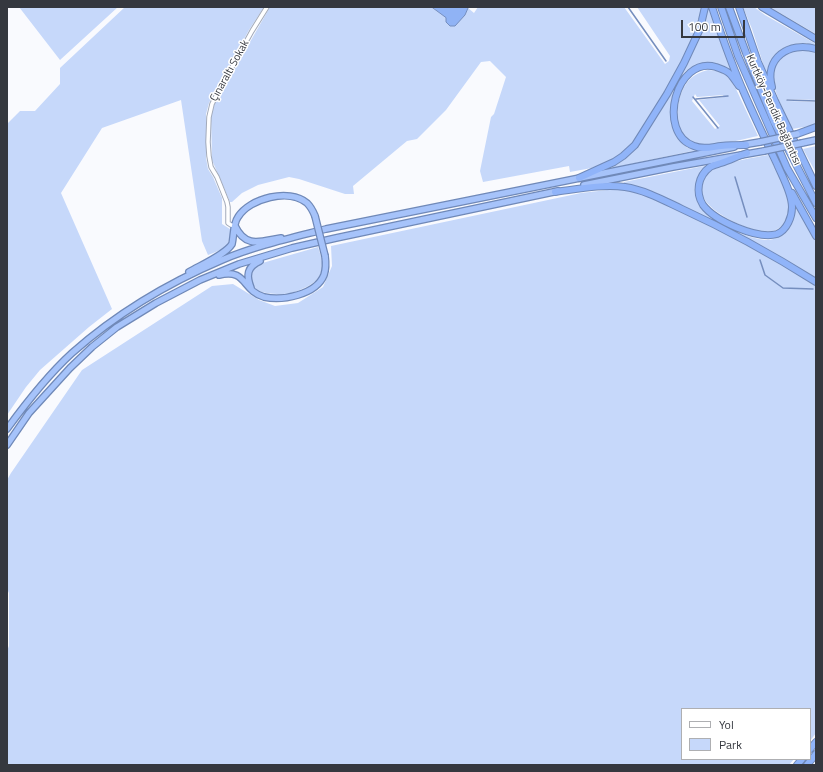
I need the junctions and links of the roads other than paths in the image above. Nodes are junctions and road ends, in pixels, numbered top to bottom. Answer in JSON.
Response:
{"nodes":[{"id":1,"x":267,"y":7,"type":"edge"},
{"id":2,"x":705,"y":7,"type":"edge"},
{"id":3,"x":712,"y":7,"type":"edge"},
{"id":4,"x":721,"y":7,"type":"edge"},
{"id":5,"x":729,"y":7,"type":"edge"},
{"id":6,"x":739,"y":7,"type":"edge"},
{"id":7,"x":762,"y":7,"type":"edge"},
{"id":8,"x":816,"y":39,"type":"edge"},
{"id":9,"x":816,"y":49,"type":"edge"},
{"id":10,"x":744,"y":94,"type":"junction"},
{"id":11,"x":775,"y":101,"type":"junction"},
{"id":12,"x":816,"y":127,"type":"edge"},
{"id":13,"x":816,"y":131,"type":"edge"},
{"id":14,"x":797,"y":134,"type":"junction"},
{"id":15,"x":816,"y":140,"type":"edge"},
{"id":16,"x":746,"y":145,"type":"junction"},
{"id":17,"x":747,"y":153,"type":"junction"},
{"id":18,"x":579,"y":178,"type":"junction"},
{"id":19,"x":783,"y":178,"type":"junction"},
{"id":20,"x":816,"y":186,"type":"edge"},
{"id":21,"x":555,"y":192,"type":"junction"},
{"id":22,"x":816,"y":203,"type":"edge"},
{"id":23,"x":816,"y":218,"type":"edge"},
{"id":24,"x":235,"y":226,"type":"junction"},
{"id":25,"x":326,"y":229,"type":"junction"},
{"id":26,"x":816,"y":236,"type":"edge"},
{"id":27,"x":292,"y":248,"type":"junction"},
{"id":28,"x":200,"y":280,"type":"junction"},
{"id":29,"x":816,"y":282,"type":"edge"},
{"id":30,"x":252,"y":290,"type":"junction"},
{"id":31,"x":146,"y":298,"type":"junction"},
{"id":32,"x":7,"y":429,"type":"edge"},
{"id":33,"x":7,"y":445,"type":"edge"}],
"edges":[{"from":1,"to":24,"type":"street","name":"Çınaraltı Sokak"},
{"from":2,"to":18,"type":"highway"},
{"from":3,"to":10,"type":"highway"},
{"from":4,"to":23,"type":"highway","name":"Kurtköy-Pendik Bağlantısı"},
{"from":5,"to":22,"type":"highway","name":"Kurtköy-Pendik Bağlantısı"},
{"from":6,"to":11,"type":"highway"},
{"from":7,"to":8,"type":"highway"},
{"from":9,"to":11,"type":"highway"},
{"from":10,"to":16,"type":"highway"},
{"from":10,"to":19,"type":"highway"},
{"from":11,"to":20,"type":"highway"},
{"from":12,"to":14,"type":"highway"},
{"from":13,"to":14,"type":"highway"},
{"from":14,"to":16,"type":"highway","bridge":true},
{"from":15,"to":17,"type":"highway","bridge":true},
{"from":16,"to":18,"type":"highway"},
{"from":17,"to":19,"type":"highway"},
{"from":17,"to":21,"type":"highway"},
{"from":18,"to":25,"type":"highway"},
{"from":19,"to":26,"type":"highway"},
{"from":21,"to":27,"type":"highway"},
{"from":21,"to":29,"type":"highway"},
{"from":24,"to":25,"type":"highway"},
{"from":24,"to":30,"type":"highway","bridge":true},
{"from":24,"to":31,"type":"highway"},
{"from":25,"to":31,"type":"highway"},
{"from":27,"to":28,"type":"highway"},
{"from":27,"to":30,"type":"highway"},
{"from":28,"to":30,"type":"highway"},
{"from":28,"to":33,"type":"highway"},
{"from":31,"to":32,"type":"highway"}]}
